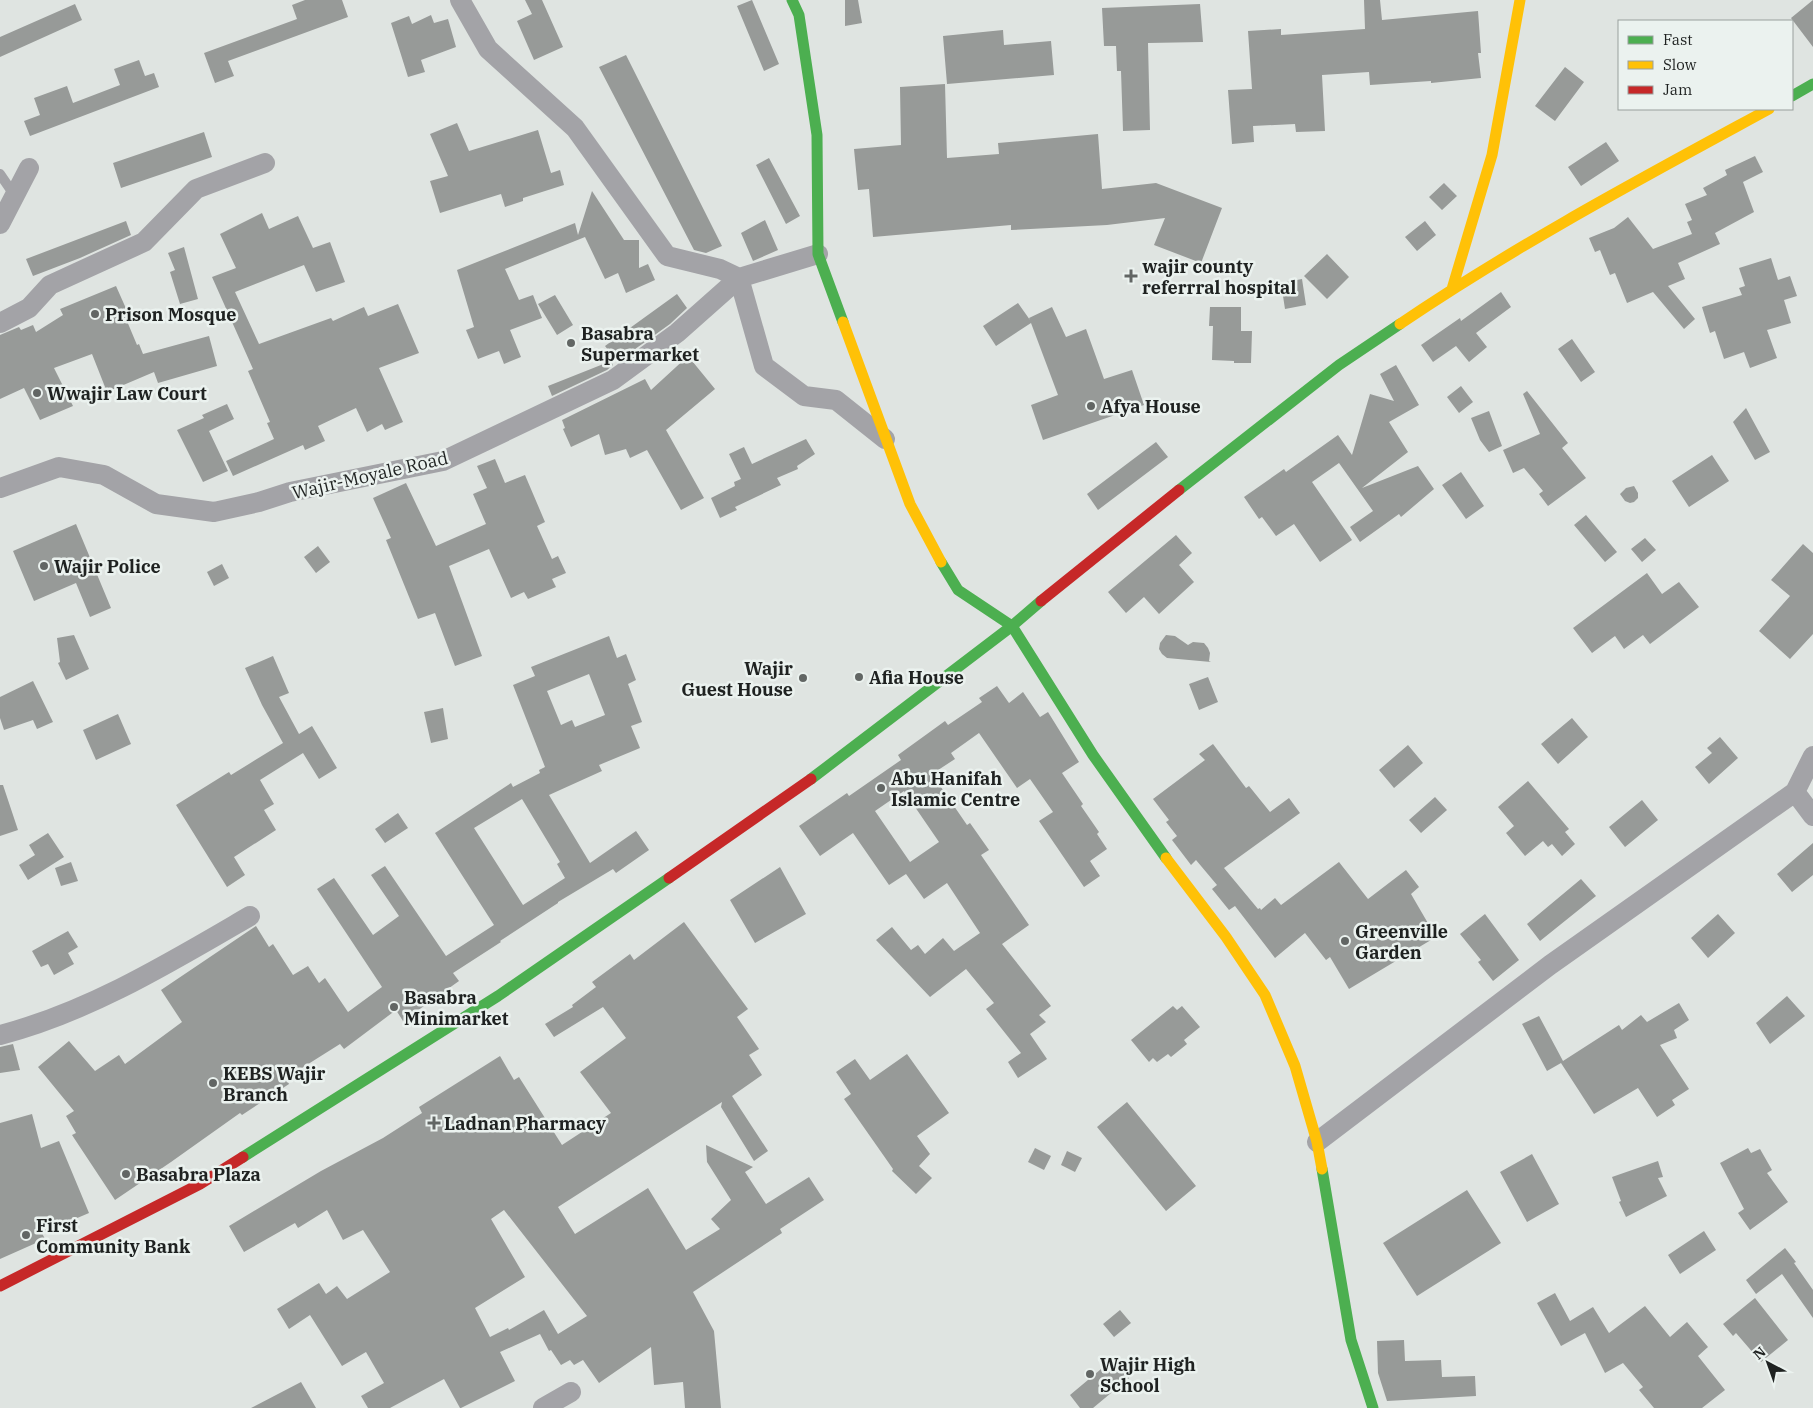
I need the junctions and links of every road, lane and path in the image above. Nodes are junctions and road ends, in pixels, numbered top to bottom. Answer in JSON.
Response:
{"nodes":[{"id":1,"x":460,"y":0,"type":"edge"},
{"id":2,"x":792,"y":0,"type":"edge"},
{"id":3,"x":1520,"y":0,"type":"edge"},
{"id":4,"x":1813,"y":84,"type":"edge"},
{"id":5,"x":1793,"y":95,"type":"edge"},
{"id":6,"x":1767,"y":110,"type":"edge"},
{"id":7,"x":265,"y":163,"type":"dead end"},
{"id":8,"x":29,"y":168,"type":"dead end"},
{"id":9,"x":0,"y":174,"type":"edge"},
{"id":10,"x":15,"y":196,"type":"junction"},
{"id":11,"x":0,"y":224,"type":"edge"},
{"id":12,"x":818,"y":254,"type":"junction"},
{"id":13,"x":739,"y":278,"type":"junction"},
{"id":14,"x":1452,"y":289,"type":"junction"},
{"id":15,"x":0,"y":323,"type":"edge"},
{"id":16,"x":885,"y":439,"type":"junction"},
{"id":17,"x":0,"y":488,"type":"edge"},
{"id":18,"x":1012,"y":626,"type":"junction"},
{"id":19,"x":1813,"y":756,"type":"edge"},
{"id":20,"x":1795,"y":792,"type":"junction"},
{"id":21,"x":1813,"y":816,"type":"edge"},
{"id":22,"x":250,"y":916,"type":"dead end"},
{"id":23,"x":0,"y":1035,"type":"edge"},
{"id":24,"x":1317,"y":1142,"type":"junction"},
{"id":25,"x":0,"y":1286,"type":"edge"},
{"id":26,"x":571,"y":1392,"type":"dead end"},
{"id":27,"x":543,"y":1408,"type":"edge"},
{"id":28,"x":1374,"y":1408,"type":"edge"}],
"edges":[{"from":1,"to":13,"type":"street"},
{"from":2,"to":12,"type":"street"},
{"from":3,"to":14,"type":"street"},
{"from":4,"to":5,"type":"street"},
{"from":6,"to":14,"type":"street"},
{"from":7,"to":15,"type":"street"},
{"from":8,"to":10,"type":"street"},
{"from":9,"to":10,"type":"lane"},
{"from":10,"to":11,"type":"street"},
{"from":12,"to":13,"type":"street","name":"Wajir-Moyale Road"},
{"from":12,"to":16,"type":"street"},
{"from":13,"to":16,"type":"street"},
{"from":13,"to":17,"type":"street","name":"Wajir-Moyale Road"},
{"from":14,"to":18,"type":"street"},
{"from":16,"to":18,"type":"street"},
{"from":18,"to":24,"type":"street"},
{"from":18,"to":25,"type":"street"},
{"from":19,"to":20,"type":"street"},
{"from":20,"to":21,"type":"street"},
{"from":20,"to":24,"type":"street"},
{"from":22,"to":23,"type":"street"},
{"from":24,"to":28,"type":"street"},
{"from":26,"to":27,"type":"street"}]}
